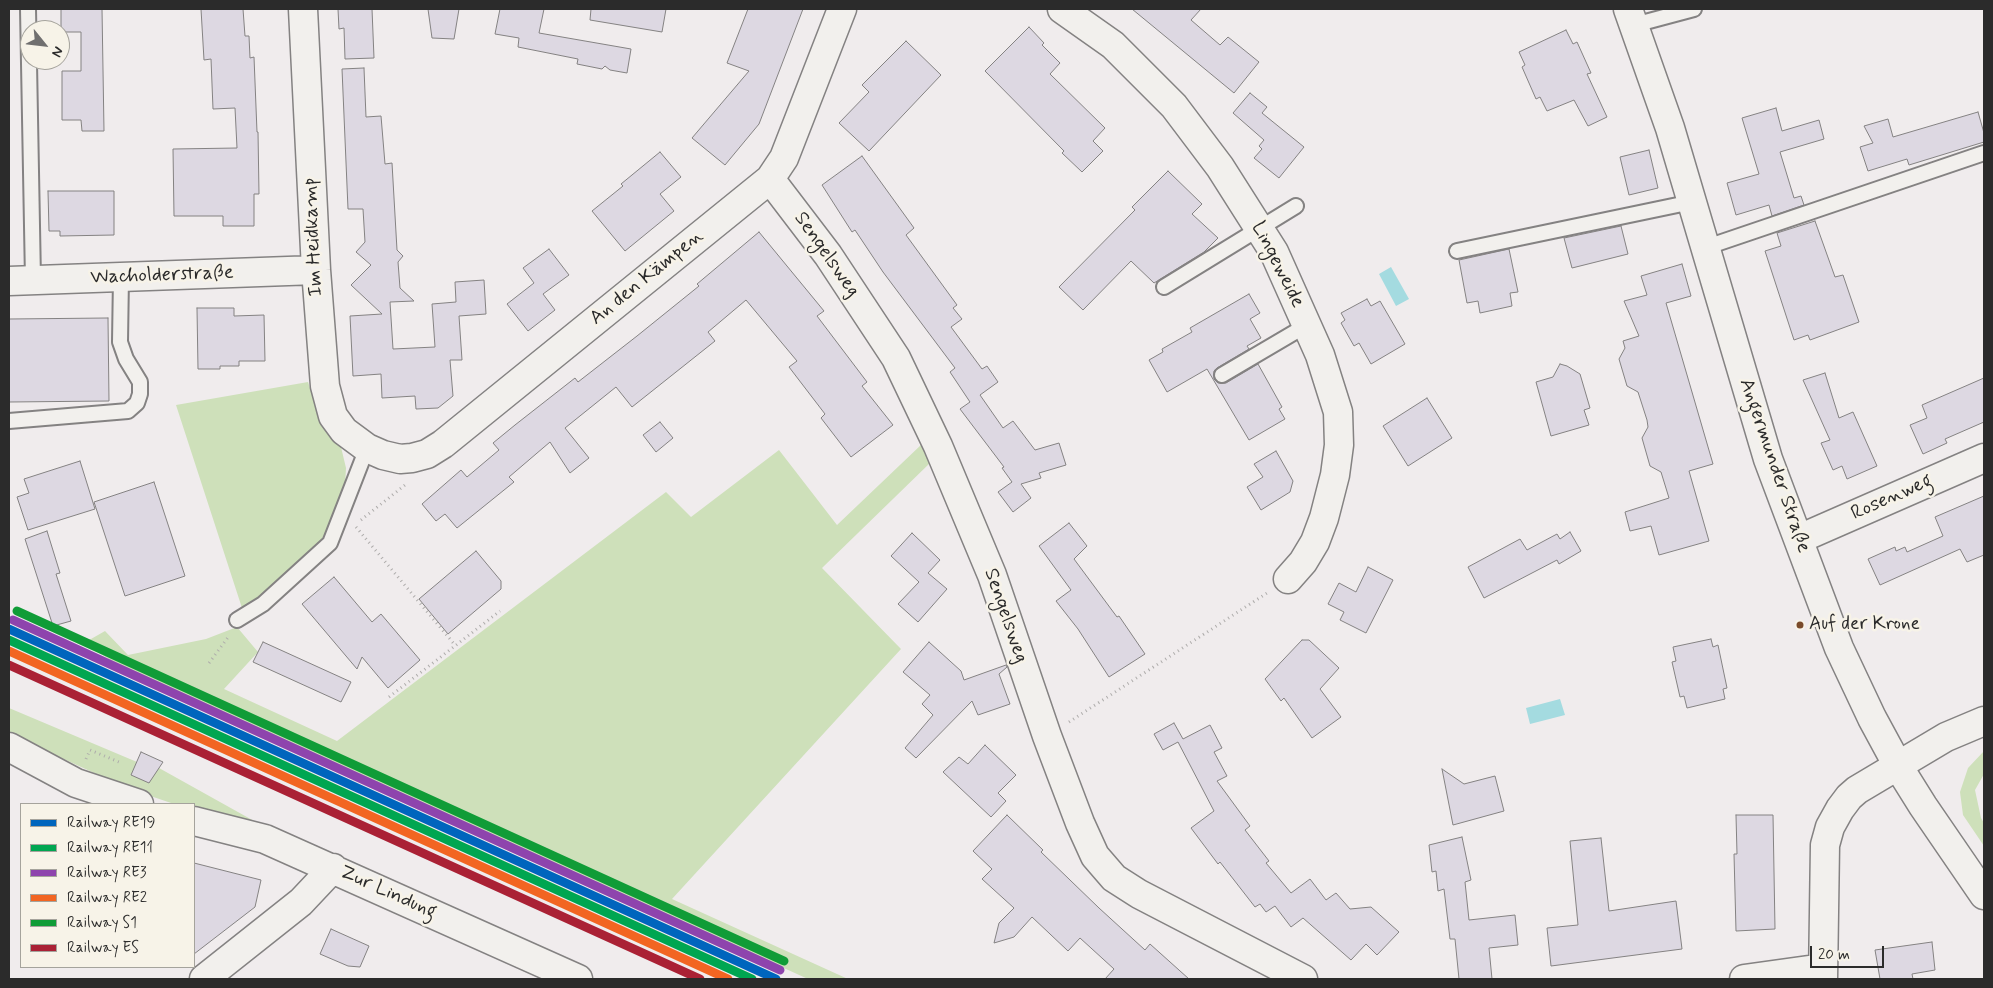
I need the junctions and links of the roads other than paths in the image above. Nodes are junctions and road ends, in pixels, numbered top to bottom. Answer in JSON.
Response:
{"nodes":[{"id":1,"x":28,"y":9,"type":"edge"},
{"id":2,"x":303,"y":9,"type":"edge"},
{"id":3,"x":842,"y":9,"type":"edge"},
{"id":4,"x":1062,"y":9,"type":"edge"},
{"id":5,"x":1694,"y":9,"type":"edge"},
{"id":6,"x":1631,"y":17,"type":"edge"},
{"id":7,"x":1984,"y":153,"type":"edge"},
{"id":8,"x":770,"y":179,"type":"junction"},
{"id":9,"x":1692,"y":202,"type":"junction"},
{"id":10,"x":1296,"y":206,"type":"dead end"},
{"id":11,"x":1259,"y":229,"type":"junction"},
{"id":12,"x":1704,"y":248,"type":"junction"},
{"id":13,"x":1457,"y":251,"type":"dead end"},
{"id":14,"x":316,"y":270,"type":"junction"},
{"id":15,"x":122,"y":278,"type":"junction"},
{"id":16,"x":21,"y":280,"type":"edge"},
{"id":17,"x":1164,"y":287,"type":"dead end"},
{"id":18,"x":1307,"y":326,"type":"junction"},
{"id":19,"x":1222,"y":375,"type":"dead end"},
{"id":20,"x":9,"y":421,"type":"edge"},
{"id":21,"x":368,"y":448,"type":"junction"},
{"id":22,"x":1984,"y":458,"type":"edge"},
{"id":23,"x":1799,"y":539,"type":"junction"},
{"id":24,"x":1288,"y":579,"type":"road end"},
{"id":25,"x":237,"y":620,"type":"road end"},
{"id":26,"x":1984,"y":721,"type":"edge"},
{"id":27,"x":9,"y":747,"type":"edge"},
{"id":28,"x":1898,"y":766,"type":"junction"},
{"id":29,"x":136,"y":803,"type":"edge"},
{"id":30,"x":195,"y":821,"type":"edge"},
{"id":31,"x":333,"y":868,"type":"junction"},
{"id":32,"x":1984,"y":895,"type":"edge"},
{"id":33,"x":1823,"y":974,"type":"edge"},
{"id":34,"x":204,"y":979,"type":"edge"},
{"id":35,"x":578,"y":979,"type":"edge"},
{"id":36,"x":1303,"y":979,"type":"edge"},
{"id":37,"x":1744,"y":979,"type":"edge"}],
"edges":[{"from":1,"to":16,"type":"lane"},
{"from":2,"to":14,"type":"street","name":"Im Heidkamp"},
{"from":3,"to":8,"type":"street","name":"An den Kämpen"},
{"from":4,"to":11,"type":"street","name":"Lingeweide"},
{"from":5,"to":6,"type":"lane"},
{"from":6,"to":9,"type":"street","name":"Angermunder Straße"},
{"from":7,"to":12,"type":"lane"},
{"from":8,"to":21,"type":"street","name":"An den Kämpen"},
{"from":8,"to":36,"type":"street","name":"Sengelsweg"},
{"from":9,"to":12,"type":"street","name":"Angermunder Straße"},
{"from":9,"to":13,"type":"lane"},
{"from":10,"to":11,"type":"lane"},
{"from":11,"to":17,"type":"lane"},
{"from":11,"to":18,"type":"street","name":"Lingeweide"},
{"from":12,"to":23,"type":"street","name":"Angermunder Straße"},
{"from":14,"to":15,"type":"street","name":"Wacholderstraße"},
{"from":14,"to":21,"type":"street","name":"Im Heidkamp"},
{"from":15,"to":16,"type":"street","name":"Wacholderstraße"},
{"from":15,"to":20,"type":"lane"},
{"from":18,"to":19,"type":"lane"},
{"from":18,"to":24,"type":"street","name":"Lingeweide"},
{"from":21,"to":25,"type":"lane"},
{"from":22,"to":23,"type":"street","name":"Rosenweg"},
{"from":23,"to":28,"type":"street","name":"Angermunder Straße"},
{"from":26,"to":28,"type":"street"},
{"from":27,"to":29,"type":"street"},
{"from":28,"to":32,"type":"street","name":"Angermunder Straße"},
{"from":28,"to":33,"type":"street"},
{"from":30,"to":31,"type":"street","name":"Zur Lindung"},
{"from":31,"to":34,"type":"street"},
{"from":31,"to":35,"type":"street","name":"Zur Lindung"},
{"from":33,"to":37,"type":"street"}]}
